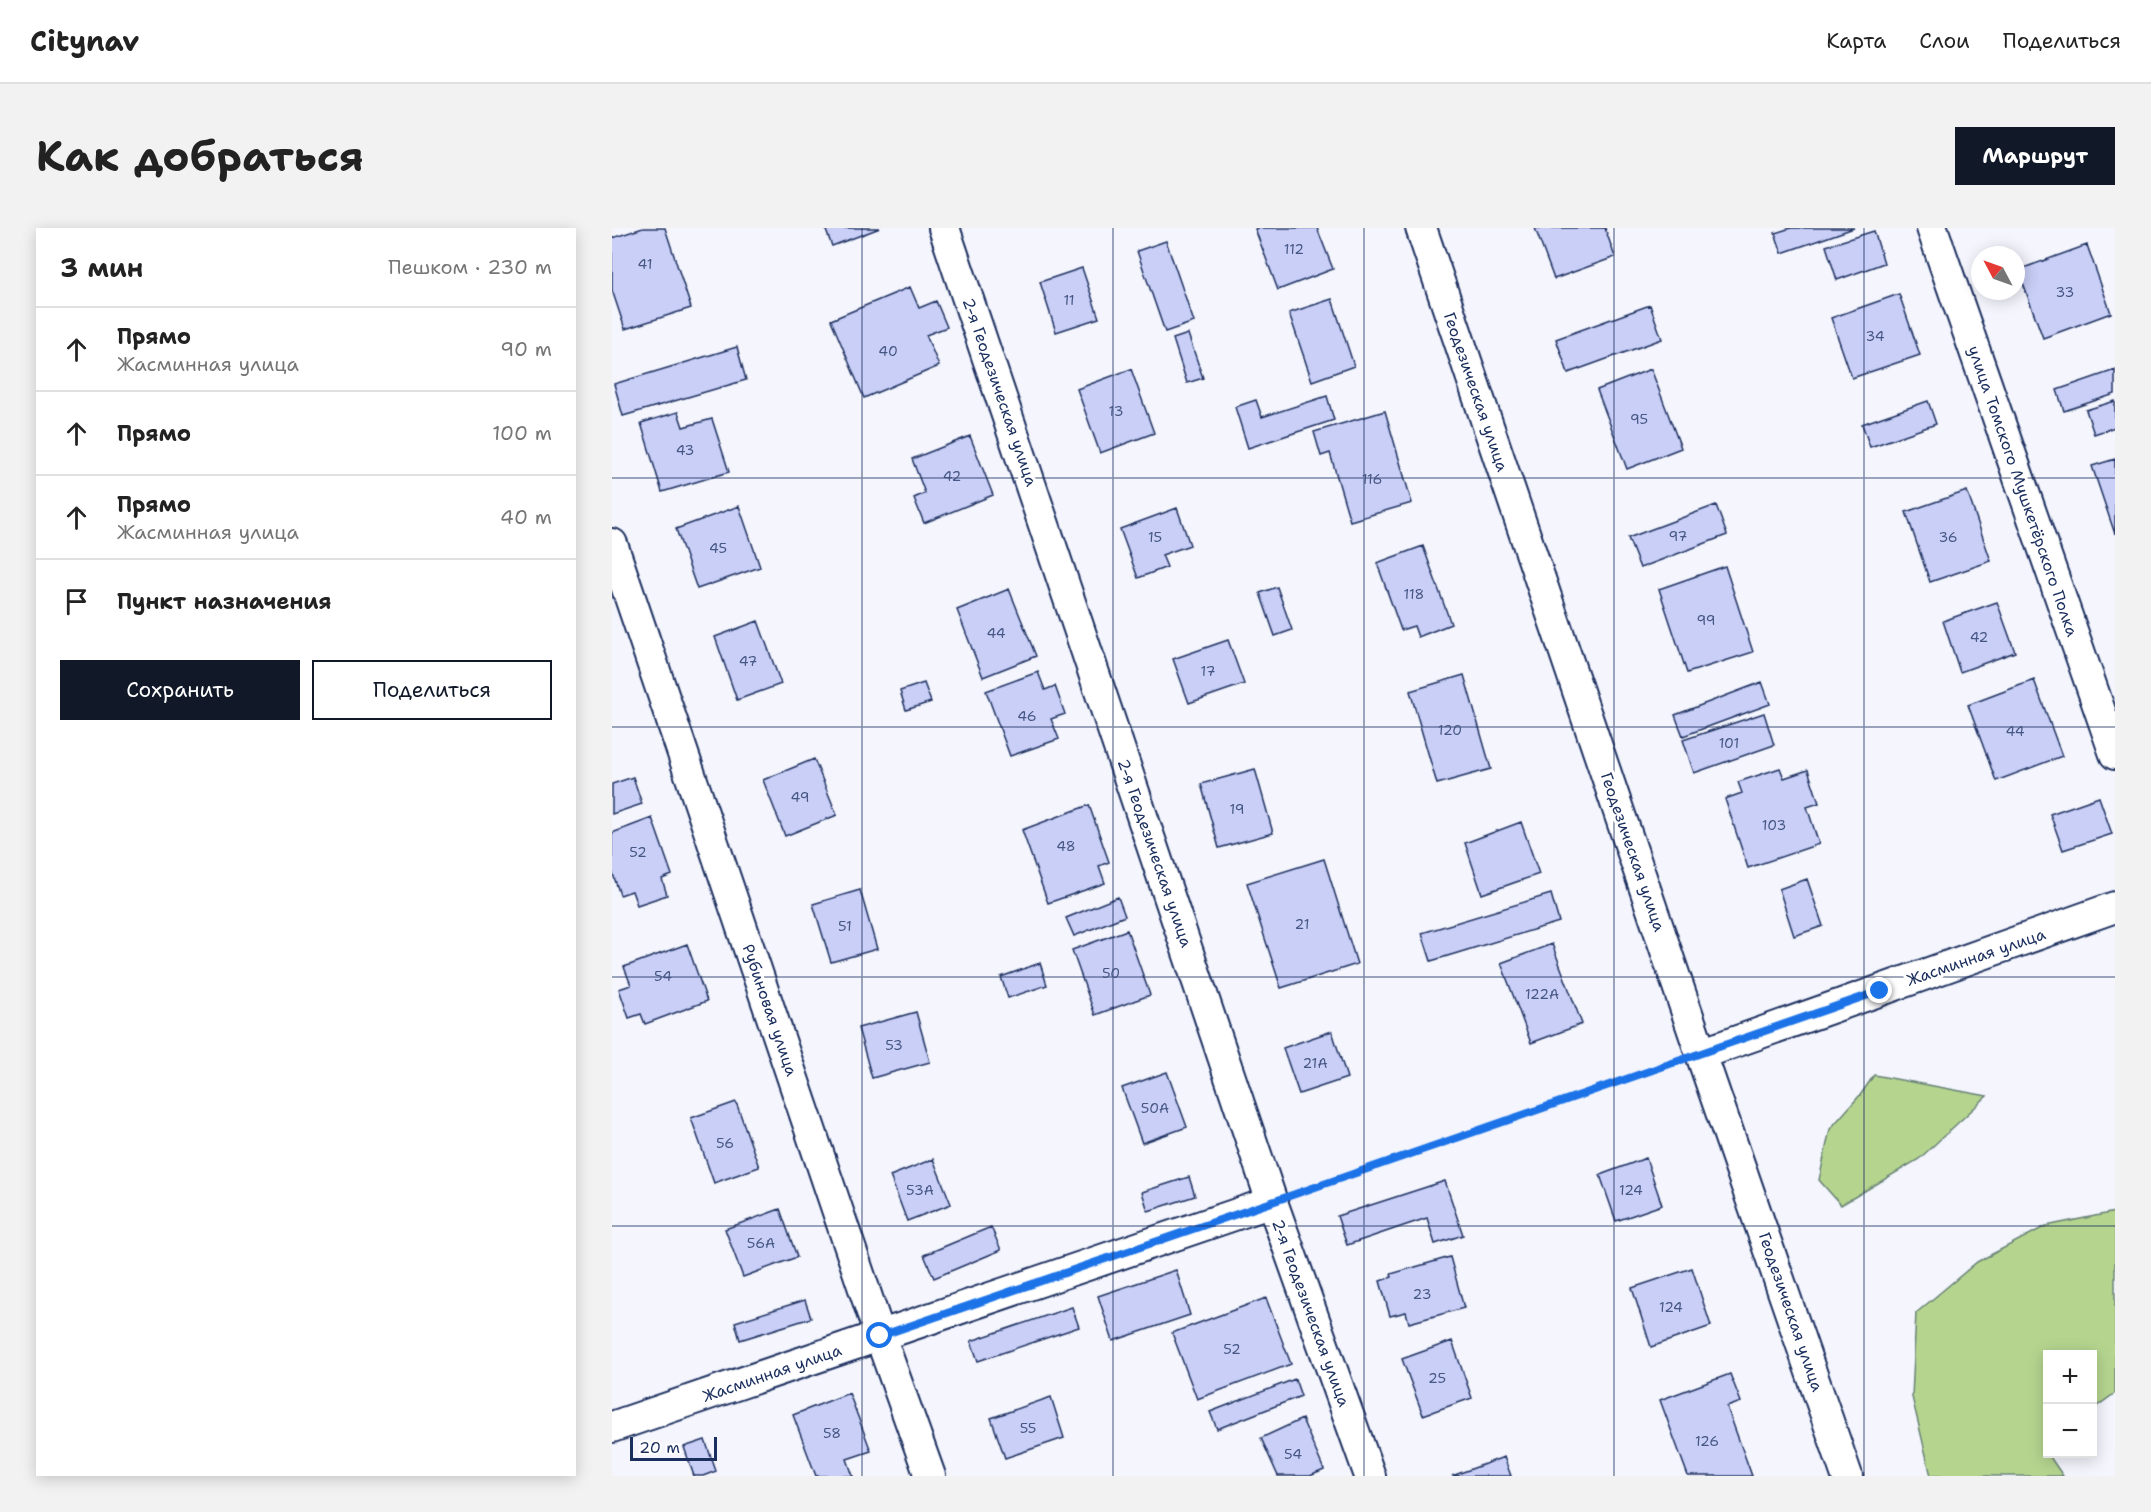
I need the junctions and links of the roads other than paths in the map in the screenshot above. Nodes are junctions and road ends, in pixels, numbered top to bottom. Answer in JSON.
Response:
{"nodes":[{"id":1,"x":944,"y":228,"type":"edge"},
{"id":2,"x":1421,"y":228,"type":"edge"},
{"id":3,"x":1932,"y":228,"type":"edge"},
{"id":4,"x":612,"y":544,"type":"edge"},
{"id":5,"x":2115,"y":754,"type":"edge"},
{"id":6,"x":2115,"y":907,"type":"edge"},
{"id":7,"x":1701,"y":1054,"type":"junction"},
{"id":8,"x":1272,"y":1202,"type":"junction"},
{"id":9,"x":880,"y":1336,"type":"junction"},
{"id":10,"x":612,"y":1427,"type":"edge"},
{"id":11,"x":930,"y":1476,"type":"edge"},
{"id":12,"x":1370,"y":1476,"type":"edge"},
{"id":13,"x":1847,"y":1476,"type":"edge"}],
"edges":[{"from":1,"to":8,"type":"street","name":"2-я Геодезическая улица"},
{"from":2,"to":7,"type":"street","name":"Геодезическая улица"},
{"from":3,"to":5,"type":"street","name":"улица Томского Мушкетёрского Полка"},
{"from":4,"to":9,"type":"street","name":"Рубиновая улица"},
{"from":6,"to":7,"type":"street","name":"Жасминная улица"},
{"from":7,"to":13,"type":"street","name":"Геодезическая улица"},
{"from":8,"to":9,"type":"street","name":"Жасминная улица"},
{"from":8,"to":12,"type":"street","name":"2-я Геодезическая улица"},
{"from":9,"to":10,"type":"street","name":"Жасминная улица"},
{"from":9,"to":11,"type":"street","name":"Рубиновая улица"}]}
